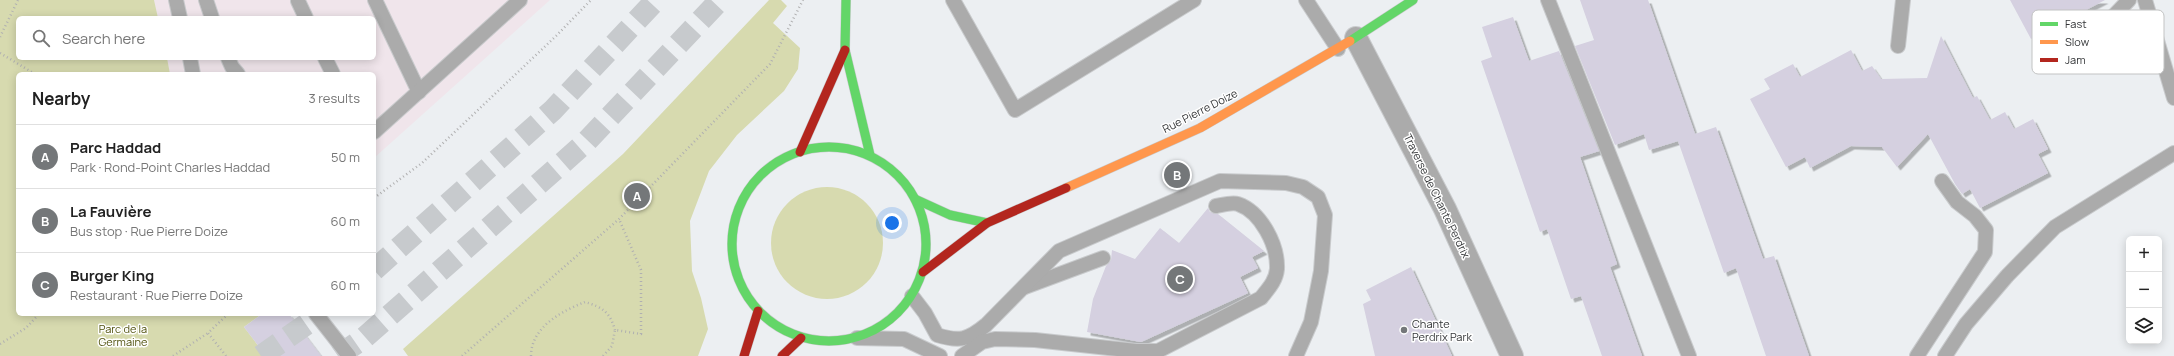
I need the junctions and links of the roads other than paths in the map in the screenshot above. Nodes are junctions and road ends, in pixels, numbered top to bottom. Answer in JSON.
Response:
{"nodes":[{"id":1,"x":176,"y":0,"type":"edge"},
{"id":2,"x":206,"y":0,"type":"edge"},
{"id":3,"x":375,"y":0,"type":"edge"},
{"id":4,"x":520,"y":0,"type":"edge"},
{"id":5,"x":846,"y":0,"type":"edge"},
{"id":6,"x":953,"y":0,"type":"edge"},
{"id":7,"x":1194,"y":0,"type":"edge"},
{"id":8,"x":1306,"y":0,"type":"edge"},
{"id":9,"x":1413,"y":0,"type":"edge"},
{"id":10,"x":1548,"y":0,"type":"edge"},
{"id":11,"x":1903,"y":0,"type":"edge"},
{"id":12,"x":2129,"y":0,"type":"edge"},
{"id":13,"x":2145,"y":0,"type":"edge"},
{"id":14,"x":298,"y":1,"type":"dead end"},
{"id":15,"x":2119,"y":10,"type":"edge"},
{"id":16,"x":2148,"y":10,"type":"edge"},
{"id":17,"x":180,"y":16,"type":"edge"},
{"id":18,"x":211,"y":16,"type":"edge"},
{"id":19,"x":305,"y":16,"type":"edge"},
{"id":20,"x":1356,"y":38,"type":"junction"},
{"id":21,"x":1898,"y":46,"type":"dead end"},
{"id":22,"x":1338,"y":49,"type":"junction"},
{"id":23,"x":845,"y":50,"type":"junction"},
{"id":24,"x":190,"y":60,"type":"edge"},
{"id":25,"x":229,"y":60,"type":"edge"},
{"id":26,"x":326,"y":60,"type":"edge"},
{"id":27,"x":2164,"y":64,"type":"edge"},
{"id":28,"x":193,"y":72,"type":"edge"},
{"id":29,"x":236,"y":72,"type":"edge"},
{"id":30,"x":332,"y":72,"type":"edge"},
{"id":31,"x":419,"y":92,"type":"junction"},
{"id":32,"x":2174,"y":98,"type":"edge"},
{"id":33,"x":376,"y":130,"type":"edge"},
{"id":34,"x":800,"y":152,"type":"junction"},
{"id":35,"x":2174,"y":153,"type":"edge"},
{"id":36,"x":870,"y":155,"type":"junction"},
{"id":37,"x":1942,"y":181,"type":"dead end"},
{"id":38,"x":915,"y":199,"type":"junction"},
{"id":39,"x":1216,"y":206,"type":"dead end"},
{"id":40,"x":987,"y":223,"type":"junction"},
{"id":41,"x":1104,"y":258,"type":"dead end"},
{"id":42,"x":923,"y":272,"type":"junction"},
{"id":43,"x":1022,"y":288,"type":"junction"},
{"id":44,"x":912,"y":296,"type":"junction"},
{"id":45,"x":758,"y":311,"type":"junction"},
{"id":46,"x":318,"y":316,"type":"edge"},
{"id":47,"x":801,"y":338,"type":"junction"},
{"id":48,"x":857,"y":338,"type":"junction"},
{"id":49,"x":349,"y":356,"type":"edge"},
{"id":50,"x":744,"y":356,"type":"edge"},
{"id":51,"x":782,"y":356,"type":"edge"},
{"id":52,"x":940,"y":356,"type":"edge"},
{"id":53,"x":962,"y":356,"type":"edge"},
{"id":54,"x":1296,"y":356,"type":"edge"},
{"id":55,"x":1512,"y":356,"type":"edge"},
{"id":56,"x":1689,"y":356,"type":"edge"},
{"id":57,"x":1917,"y":356,"type":"edge"},
{"id":58,"x":1945,"y":356,"type":"edge"}],
"edges":[{"from":1,"to":17,"type":"lane"},
{"from":2,"to":18,"type":"lane"},
{"from":3,"to":31,"type":"lane"},
{"from":4,"to":31,"type":"lane"},
{"from":5,"to":23,"type":"main road"},
{"from":6,"to":7,"type":"lane"},
{"from":8,"to":22,"type":"lane"},
{"from":9,"to":20,"type":"main road","name":"Rue Pierre Doize"},
{"from":10,"to":56,"type":"lane"},
{"from":11,"to":21,"type":"lane"},
{"from":12,"to":15,"type":"lane"},
{"from":13,"to":16,"type":"lane"},
{"from":14,"to":19,"type":"lane"},
{"from":20,"to":22,"type":"main road","name":"Rue Pierre Doize"},
{"from":20,"to":55,"type":"street","name":"Traverse de Chante Perdrix"},
{"from":22,"to":40,"type":"main road","name":"Rue Pierre Doize"},
{"from":23,"to":34,"type":"main road"},
{"from":23,"to":36,"type":"main road"},
{"from":24,"to":28,"type":"lane"},
{"from":25,"to":29,"type":"lane"},
{"from":26,"to":30,"type":"lane"},
{"from":27,"to":32,"type":"lane"},
{"from":31,"to":33,"type":"lane"},
{"from":34,"to":36,"type":"main road"},
{"from":34,"to":45,"type":"main road"},
{"from":35,"to":58,"type":"lane"},
{"from":36,"to":38,"type":"main road"},
{"from":37,"to":57,"type":"lane"},
{"from":38,"to":40,"type":"main road"},
{"from":38,"to":42,"type":"main road"},
{"from":39,"to":53,"type":"lane"},
{"from":40,"to":42,"type":"main road","name":"Rue Pierre Doize"},
{"from":41,"to":43,"type":"lane"},
{"from":42,"to":44,"type":"main road"},
{"from":43,"to":44,"type":"lane"},
{"from":43,"to":54,"type":"lane"},
{"from":44,"to":48,"type":"main road"},
{"from":45,"to":47,"type":"main road"},
{"from":45,"to":50,"type":"main road"},
{"from":46,"to":49,"type":"lane"},
{"from":47,"to":48,"type":"main road"},
{"from":47,"to":51,"type":"main road"},
{"from":48,"to":52,"type":"lane"}]}
